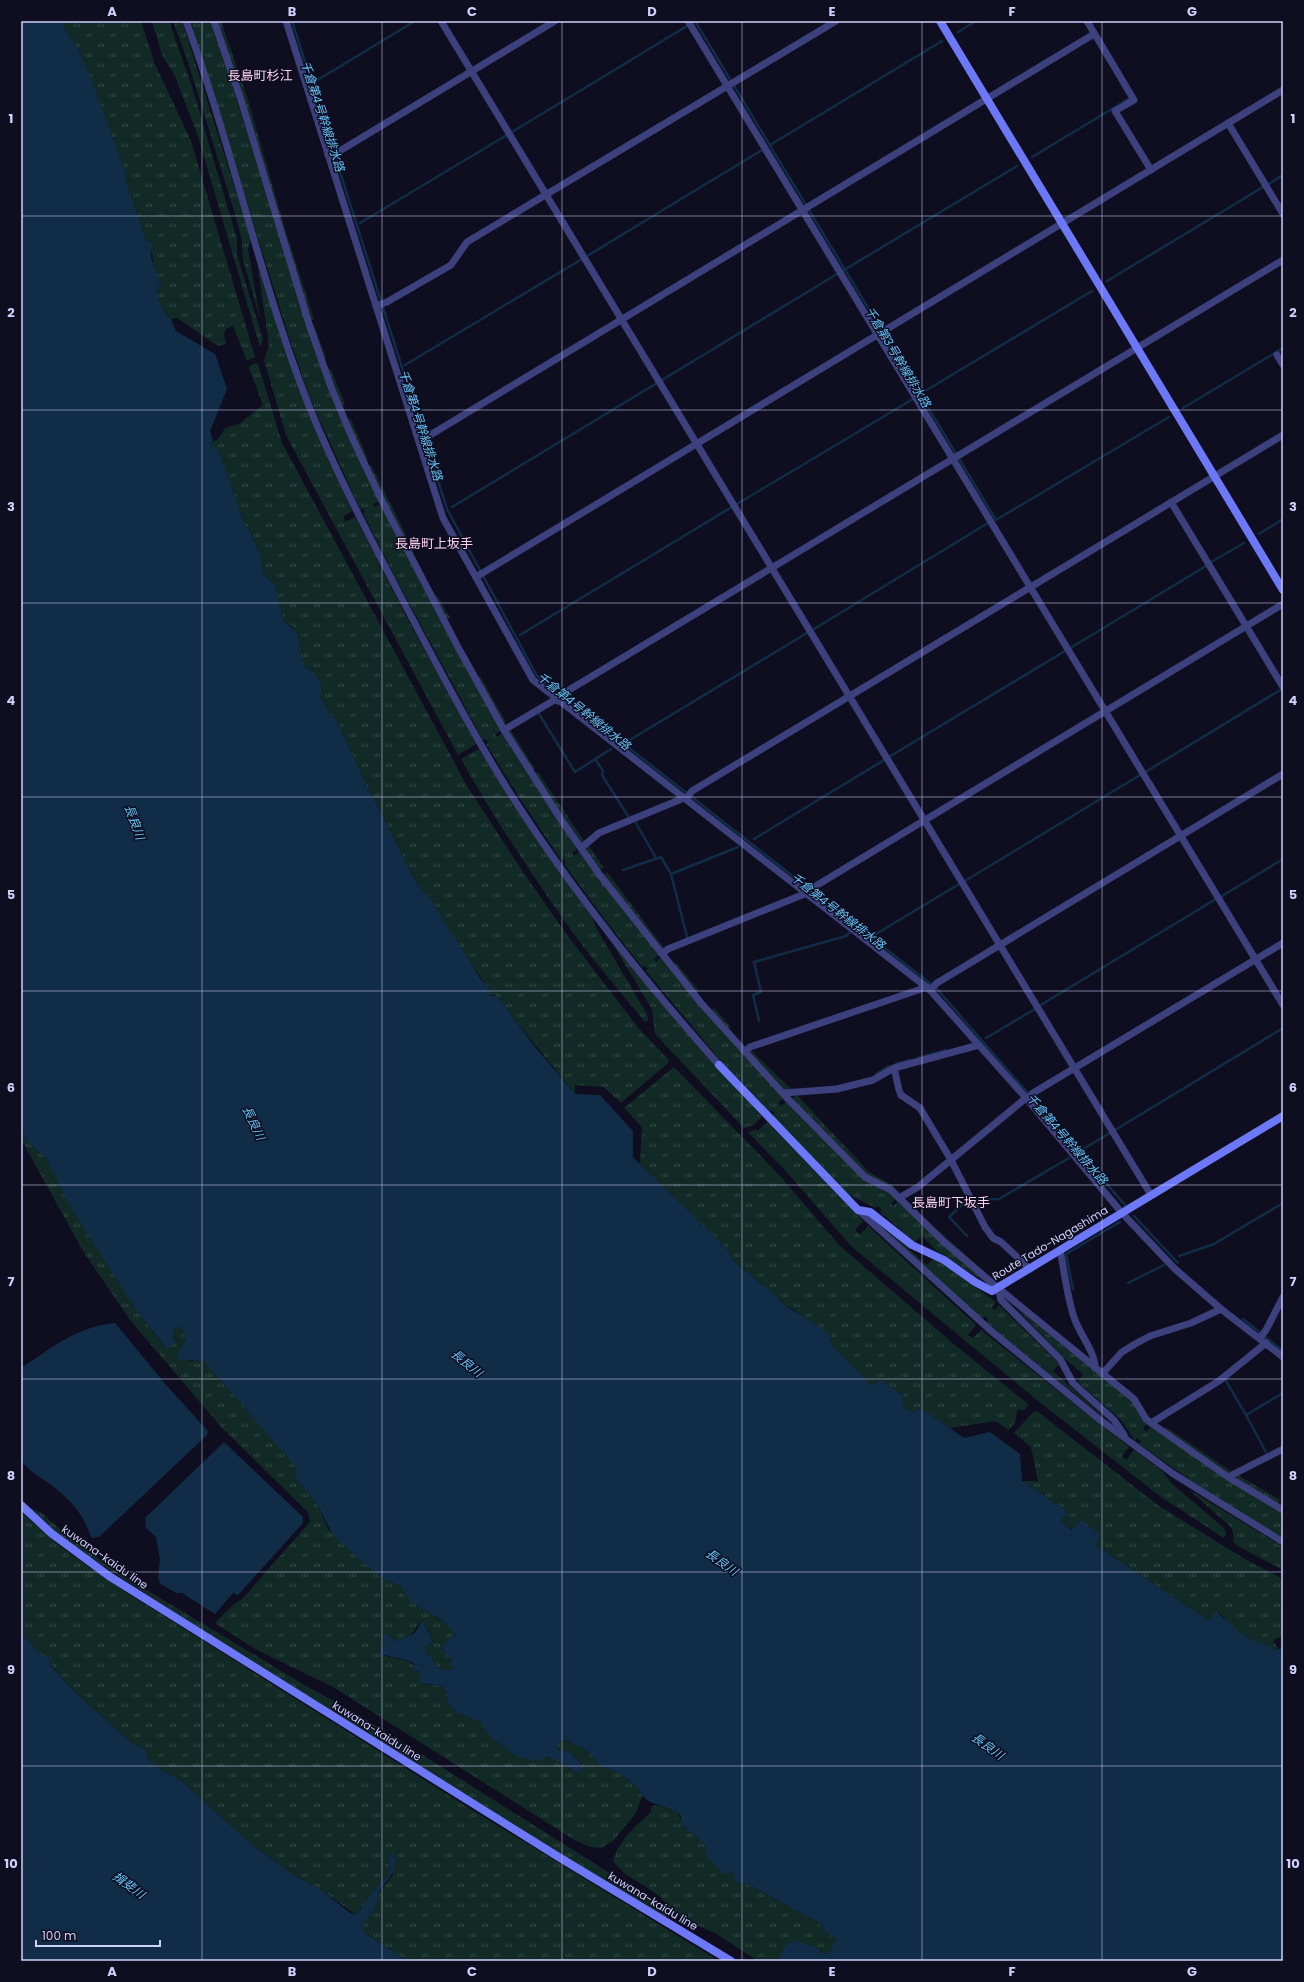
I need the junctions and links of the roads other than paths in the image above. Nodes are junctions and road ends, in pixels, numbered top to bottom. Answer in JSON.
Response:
{"nodes":[{"id":1,"x":186,"y":21,"type":"edge"},
{"id":2,"x":214,"y":21,"type":"edge"},
{"id":3,"x":286,"y":21,"type":"edge"},
{"id":4,"x":441,"y":21,"type":"edge"},
{"id":5,"x":555,"y":21,"type":"edge"},
{"id":6,"x":688,"y":21,"type":"edge"},
{"id":7,"x":836,"y":21,"type":"edge"},
{"id":8,"x":940,"y":21,"type":"edge"},
{"id":9,"x":1087,"y":21,"type":"edge"},
{"id":10,"x":1094,"y":34,"type":"junction"},
{"id":11,"x":472,"y":71,"type":"junction"},
{"id":12,"x":731,"y":84,"type":"junction"},
{"id":13,"x":1283,"y":90,"type":"edge"},
{"id":14,"x":987,"y":99,"type":"junction"},
{"id":15,"x":1228,"y":123,"type":"junction"},
{"id":16,"x":329,"y":155,"type":"junction"},
{"id":17,"x":1151,"y":170,"type":"junction"},
{"id":18,"x":547,"y":195,"type":"junction"},
{"id":19,"x":806,"y":209,"type":"junction"},
{"id":20,"x":1283,"y":214,"type":"edge"},
{"id":21,"x":1062,"y":224,"type":"junction"},
{"id":22,"x":1283,"y":260,"type":"edge"},
{"id":23,"x":380,"y":305,"type":"junction"},
{"id":24,"x":622,"y":319,"type":"junction"},
{"id":25,"x":881,"y":333,"type":"junction"},
{"id":26,"x":1136,"y":348,"type":"junction"},
{"id":27,"x":1277,"y":355,"type":"dead end"},
{"id":28,"x":1283,"y":365,"type":"edge"},
{"id":29,"x":1283,"y":435,"type":"edge"},
{"id":30,"x":422,"y":438,"type":"junction"},
{"id":31,"x":697,"y":444,"type":"junction"},
{"id":32,"x":956,"y":457,"type":"junction"},
{"id":33,"x":1214,"y":476,"type":"junction"},
{"id":34,"x":1171,"y":502,"type":"junction"},
{"id":35,"x":772,"y":568,"type":"junction"},
{"id":36,"x":477,"y":576,"type":"junction"},
{"id":37,"x":1031,"y":586,"type":"junction"},
{"id":38,"x":1283,"y":590,"type":"edge"},
{"id":39,"x":1283,"y":604,"type":"edge"},
{"id":40,"x":1246,"y":626,"type":"junction"},
{"id":41,"x":1283,"y":687,"type":"edge"},
{"id":42,"x":849,"y":696,"type":"junction"},
{"id":43,"x":560,"y":698,"type":"junction"},
{"id":44,"x":1106,"y":711,"type":"junction"},
{"id":45,"x":504,"y":730,"type":"junction"},
{"id":46,"x":1283,"y":774,"type":"edge"},
{"id":47,"x":686,"y":798,"type":"junction"},
{"id":48,"x":924,"y":820,"type":"junction"},
{"id":49,"x":1181,"y":835,"type":"junction"},
{"id":50,"x":581,"y":848,"type":"junction"},
{"id":51,"x":810,"y":892,"type":"junction"},
{"id":52,"x":1283,"y":943,"type":"edge"},
{"id":53,"x":1000,"y":945,"type":"junction"},
{"id":54,"x":662,"y":954,"type":"junction"},
{"id":55,"x":1256,"y":960,"type":"junction"},
{"id":56,"x":932,"y":987,"type":"junction"},
{"id":57,"x":1283,"y":1005,"type":"edge"},
{"id":58,"x":979,"y":1045,"type":"junction"},
{"id":59,"x":745,"y":1052,"type":"junction"},
{"id":60,"x":719,"y":1065,"type":"joint"},
{"id":61,"x":894,"y":1068,"type":"junction"},
{"id":62,"x":1075,"y":1068,"type":"junction"},
{"id":63,"x":784,"y":1094,"type":"junction"},
{"id":64,"x":1028,"y":1097,"type":"junction"},
{"id":65,"x":1283,"y":1116,"type":"edge"},
{"id":66,"x":951,"y":1160,"type":"junction"},
{"id":67,"x":1151,"y":1195,"type":"junction"},
{"id":68,"x":899,"y":1198,"type":"junction"},
{"id":69,"x":858,"y":1210,"type":"junction"},
{"id":70,"x":1122,"y":1213,"type":"junction"},
{"id":71,"x":1060,"y":1250,"type":"junction"},
{"id":72,"x":1030,"y":1269,"type":"junction"},
{"id":73,"x":998,"y":1288,"type":"junction"},
{"id":74,"x":1283,"y":1297,"type":"edge"},
{"id":75,"x":1221,"y":1309,"type":"junction"},
{"id":76,"x":1261,"y":1337,"type":"junction"},
{"id":77,"x":1266,"y":1343,"type":"junction"},
{"id":78,"x":1283,"y":1357,"type":"edge"},
{"id":79,"x":1095,"y":1368,"type":"junction"},
{"id":80,"x":1102,"y":1374,"type":"junction"},
{"id":81,"x":1151,"y":1423,"type":"junction"},
{"id":82,"x":1128,"y":1440,"type":"junction"},
{"id":83,"x":1283,"y":1449,"type":"edge"},
{"id":84,"x":1228,"y":1477,"type":"junction"},
{"id":85,"x":21,"y":1505,"type":"edge"},
{"id":86,"x":1283,"y":1510,"type":"edge"},
{"id":87,"x":1283,"y":1542,"type":"edge"},
{"id":88,"x":731,"y":1961,"type":"edge"}],
"edges":[{"from":1,"to":60,"type":"street"},
{"from":2,"to":45,"type":"street"},
{"from":3,"to":16,"type":"street"},
{"from":4,"to":11,"type":"street"},
{"from":5,"to":11,"type":"street"},
{"from":6,"to":12,"type":"street"},
{"from":7,"to":12,"type":"street"},
{"from":8,"to":14,"type":"main road"},
{"from":9,"to":10,"type":"street"},
{"from":10,"to":14,"type":"street"},
{"from":10,"to":17,"type":"street"},
{"from":11,"to":16,"type":"street"},
{"from":11,"to":18,"type":"street"},
{"from":12,"to":18,"type":"street"},
{"from":12,"to":19,"type":"street"},
{"from":13,"to":15,"type":"street"},
{"from":14,"to":19,"type":"street"},
{"from":14,"to":21,"type":"main road"},
{"from":15,"to":17,"type":"street"},
{"from":15,"to":20,"type":"street"},
{"from":16,"to":23,"type":"street"},
{"from":17,"to":21,"type":"street"},
{"from":18,"to":23,"type":"street"},
{"from":18,"to":24,"type":"street"},
{"from":19,"to":24,"type":"street"},
{"from":19,"to":25,"type":"street"},
{"from":21,"to":25,"type":"street"},
{"from":21,"to":26,"type":"main road"},
{"from":22,"to":26,"type":"street"},
{"from":23,"to":30,"type":"street"},
{"from":24,"to":30,"type":"street"},
{"from":24,"to":31,"type":"street"},
{"from":25,"to":31,"type":"street"},
{"from":25,"to":32,"type":"street"},
{"from":26,"to":32,"type":"street"},
{"from":26,"to":33,"type":"main road"},
{"from":27,"to":28,"type":"street"},
{"from":29,"to":33,"type":"street"},
{"from":30,"to":36,"type":"street"},
{"from":31,"to":35,"type":"street"},
{"from":31,"to":36,"type":"street"},
{"from":32,"to":35,"type":"street"},
{"from":32,"to":37,"type":"street"},
{"from":33,"to":34,"type":"street"},
{"from":33,"to":38,"type":"main road"},
{"from":34,"to":37,"type":"street"},
{"from":34,"to":40,"type":"street"},
{"from":35,"to":42,"type":"street"},
{"from":35,"to":43,"type":"street"},
{"from":36,"to":43,"type":"street"},
{"from":37,"to":42,"type":"street"},
{"from":37,"to":44,"type":"street"},
{"from":39,"to":40,"type":"street"},
{"from":40,"to":41,"type":"street"},
{"from":40,"to":44,"type":"street"},
{"from":42,"to":47,"type":"street"},
{"from":42,"to":48,"type":"street"},
{"from":43,"to":45,"type":"street"},
{"from":43,"to":47,"type":"street"},
{"from":44,"to":48,"type":"street"},
{"from":44,"to":49,"type":"street"},
{"from":45,"to":50,"type":"street"},
{"from":46,"to":49,"type":"street"},
{"from":47,"to":50,"type":"street"},
{"from":47,"to":51,"type":"street"},
{"from":48,"to":51,"type":"street"},
{"from":48,"to":53,"type":"street"},
{"from":49,"to":53,"type":"street"},
{"from":49,"to":55,"type":"street"},
{"from":50,"to":54,"type":"street"},
{"from":51,"to":54,"type":"street"},
{"from":51,"to":56,"type":"street"},
{"from":52,"to":55,"type":"street"},
{"from":53,"to":56,"type":"street"},
{"from":53,"to":62,"type":"street"},
{"from":54,"to":59,"type":"street"},
{"from":55,"to":57,"type":"street"},
{"from":55,"to":62,"type":"street"},
{"from":56,"to":58,"type":"street"},
{"from":56,"to":59,"type":"street"},
{"from":58,"to":61,"type":"street"},
{"from":58,"to":64,"type":"street"},
{"from":59,"to":63,"type":"street"},
{"from":60,"to":69,"type":"main road","name":"Route Tado-Nagashima"},
{"from":61,"to":63,"type":"street"},
{"from":61,"to":66,"type":"street"},
{"from":62,"to":64,"type":"street"},
{"from":62,"to":67,"type":"street"},
{"from":63,"to":68,"type":"street"},
{"from":64,"to":66,"type":"street"},
{"from":64,"to":70,"type":"street"},
{"from":65,"to":67,"type":"main road","name":"Route Tado-Nagashima"},
{"from":66,"to":68,"type":"street"},
{"from":66,"to":72,"type":"street"},
{"from":67,"to":70,"type":"main road","name":"Route Tado-Nagashima"},
{"from":68,"to":73,"type":"street"},
{"from":69,"to":73,"type":"main road","name":"Route Tado-Nagashima"},
{"from":69,"to":82,"type":"street"},
{"from":70,"to":71,"type":"main road","name":"Route Tado-Nagashima"},
{"from":70,"to":75,"type":"street"},
{"from":71,"to":72,"type":"main road","name":"Route Tado-Nagashima"},
{"from":71,"to":79,"type":"street"},
{"from":72,"to":73,"type":"main road","name":"Route Tado-Nagashima"},
{"from":73,"to":79,"type":"street"},
{"from":73,"to":82,"type":"street"},
{"from":74,"to":76,"type":"street"},
{"from":75,"to":76,"type":"street"},
{"from":75,"to":80,"type":"street"},
{"from":76,"to":77,"type":"street"},
{"from":77,"to":78,"type":"street"},
{"from":77,"to":81,"type":"street"},
{"from":79,"to":80,"type":"street"},
{"from":80,"to":81,"type":"street"},
{"from":81,"to":84,"type":"street"},
{"from":82,"to":87,"type":"street"},
{"from":83,"to":84,"type":"street"},
{"from":84,"to":86,"type":"street"},
{"from":85,"to":88,"type":"main road","name":"kuwana-kaidu line"}]}
